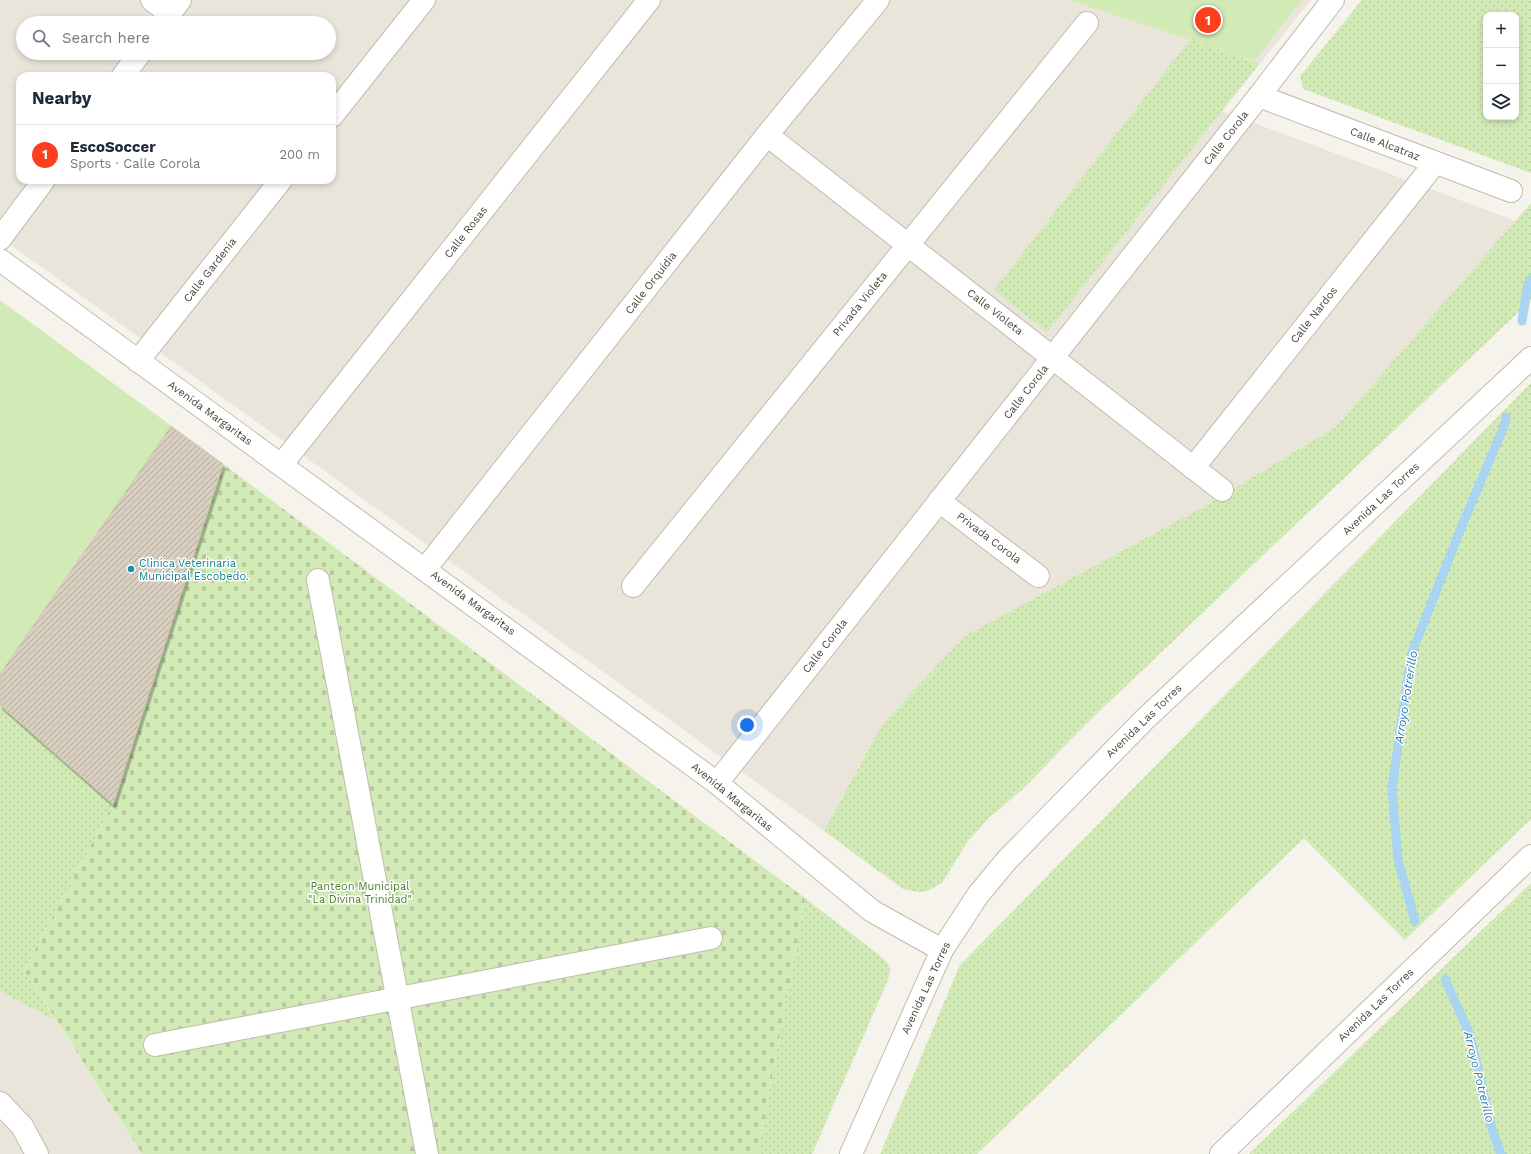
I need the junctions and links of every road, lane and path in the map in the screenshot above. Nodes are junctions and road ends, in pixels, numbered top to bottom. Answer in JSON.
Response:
{"nodes":[{"id":1,"x":152,"y":0,"type":"edge"},
{"id":2,"x":424,"y":0,"type":"edge"},
{"id":3,"x":649,"y":0,"type":"edge"},
{"id":4,"x":878,"y":0,"type":"edge"},
{"id":5,"x":1333,"y":0,"type":"edge"},
{"id":6,"x":171,"y":12,"type":"edge"},
{"id":7,"x":1087,"y":23,"type":"dead end"},
{"id":8,"x":135,"y":60,"type":"edge"},
{"id":9,"x":126,"y":72,"type":"edge"},
{"id":10,"x":1259,"y":96,"type":"junction"},
{"id":11,"x":336,"y":111,"type":"edge"},
{"id":12,"x":767,"y":135,"type":"junction"},
{"id":13,"x":1435,"y":163,"type":"junction"},
{"id":14,"x":41,"y":184,"type":"edge"},
{"id":15,"x":278,"y":184,"type":"edge"},
{"id":16,"x":1511,"y":192,"type":"dead end"},
{"id":17,"x":0,"y":239,"type":"edge"},
{"id":18,"x":908,"y":245,"type":"junction"},
{"id":19,"x":0,"y":260,"type":"edge"},
{"id":20,"x":1053,"y":358,"type":"junction"},
{"id":21,"x":1531,"y":358,"type":"edge"},
{"id":22,"x":138,"y":361,"type":"junction"},
{"id":23,"x":282,"y":464,"type":"junction"},
{"id":24,"x":1193,"y":468,"type":"junction"},
{"id":25,"x":1222,"y":490,"type":"dead end"},
{"id":26,"x":939,"y":501,"type":"junction"},
{"id":27,"x":426,"y":568,"type":"junction"},
{"id":28,"x":1038,"y":576,"type":"dead end"},
{"id":29,"x":318,"y":580,"type":"dead end"},
{"id":30,"x":633,"y":586,"type":"dead end"},
{"id":31,"x":717,"y":783,"type":"junction"},
{"id":32,"x":1531,"y":856,"type":"edge"},
{"id":33,"x":711,"y":938,"type":"dead end"},
{"id":34,"x":942,"y":950,"type":"junction"},
{"id":35,"x":397,"y":998,"type":"junction"},
{"id":36,"x":155,"y":1045,"type":"dead end"},
{"id":37,"x":0,"y":1103,"type":"edge"},
{"id":38,"x":37,"y":1154,"type":"edge"},
{"id":39,"x":427,"y":1154,"type":"edge"},
{"id":40,"x":851,"y":1154,"type":"edge"},
{"id":41,"x":1221,"y":1154,"type":"edge"}],
"edges":[{"from":1,"to":6,"type":"street"},
{"from":2,"to":11,"type":"street"},
{"from":3,"to":23,"type":"street","name":"Calle Rosas"},
{"from":4,"to":12,"type":"street","name":"Calle Orquídia"},
{"from":5,"to":10,"type":"street","name":"Calle Corola"},
{"from":7,"to":18,"type":"street","name":"Privada Violeta"},
{"from":8,"to":9,"type":"street"},
{"from":10,"to":13,"type":"street","name":"Calle Alcatraz"},
{"from":10,"to":20,"type":"street","name":"Calle Corola"},
{"from":12,"to":18,"type":"street","name":"Calle Violeta"},
{"from":12,"to":27,"type":"street","name":"Calle Orquídia"},
{"from":13,"to":16,"type":"street","name":"Calle Alcatraz"},
{"from":13,"to":24,"type":"street","name":"Calle Nardos"},
{"from":14,"to":17,"type":"street"},
{"from":15,"to":22,"type":"street","name":"Calle Gardenia"},
{"from":18,"to":20,"type":"street","name":"Calle Violeta"},
{"from":18,"to":30,"type":"street","name":"Privada Violeta"},
{"from":19,"to":22,"type":"street","name":"Avenida Margaritas"},
{"from":20,"to":24,"type":"street","name":"Calle Violeta"},
{"from":20,"to":26,"type":"street","name":"Calle Corola"},
{"from":21,"to":34,"type":"street","name":"Avenida Las Torres"},
{"from":22,"to":23,"type":"street","name":"Avenida Margaritas"},
{"from":23,"to":27,"type":"street","name":"Avenida Margaritas"},
{"from":24,"to":25,"type":"street","name":"Calle Violeta"},
{"from":26,"to":28,"type":"street","name":"Privada Corola"},
{"from":26,"to":31,"type":"street","name":"Calle Corola"},
{"from":27,"to":31,"type":"street","name":"Avenida Margaritas"},
{"from":29,"to":35,"type":"street"},
{"from":31,"to":34,"type":"street","name":"Avenida Margaritas"},
{"from":32,"to":41,"type":"street","name":"Avenida Las Torres"},
{"from":33,"to":35,"type":"street"},
{"from":34,"to":40,"type":"street","name":"Avenida Las Torres"},
{"from":35,"to":36,"type":"street"},
{"from":35,"to":39,"type":"street"},
{"from":37,"to":38,"type":"street"}]}
